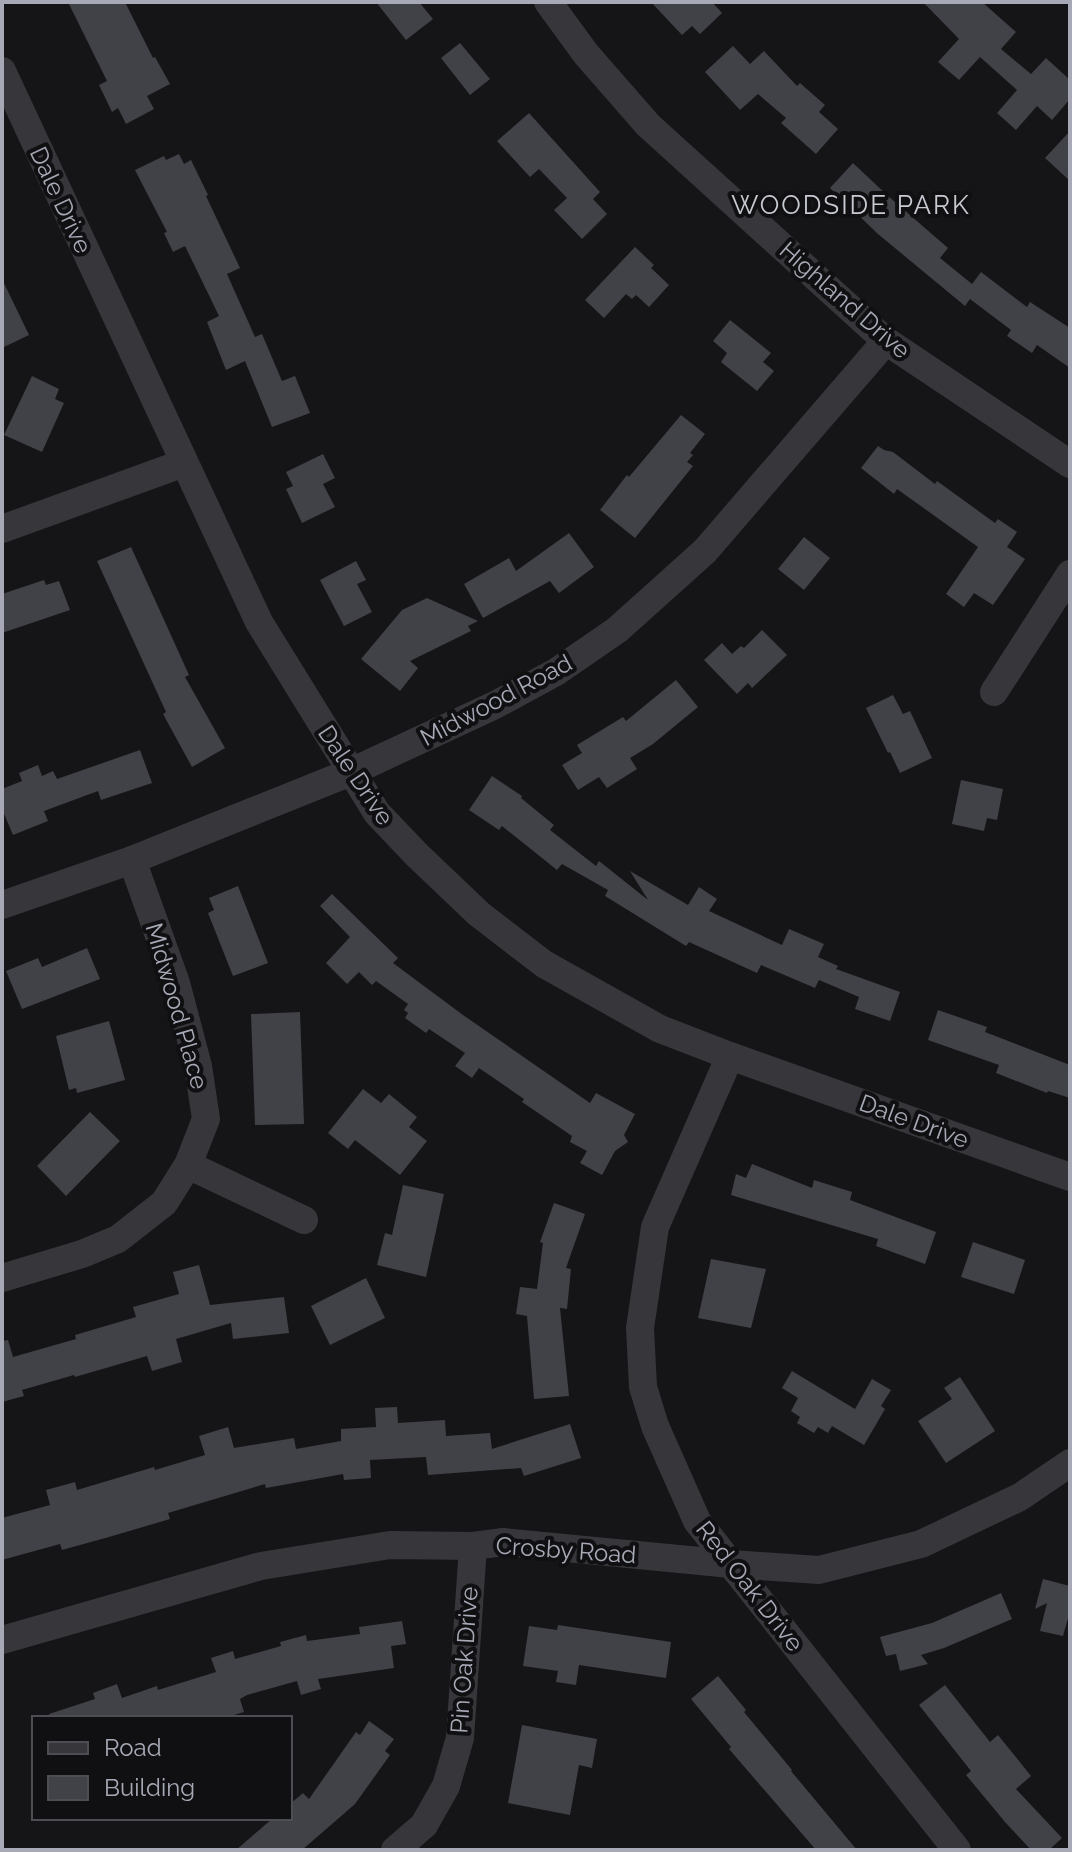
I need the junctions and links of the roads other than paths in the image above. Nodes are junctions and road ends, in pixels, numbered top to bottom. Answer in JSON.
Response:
{"nodes":[{"id":1,"x":548,"y":2,"type":"edge"},
{"id":2,"x":2,"y":71,"type":"edge"},
{"id":3,"x":886,"y":341,"type":"junction"},
{"id":4,"x":184,"y":463,"type":"junction"},
{"id":5,"x":1070,"y":464,"type":"edge"},
{"id":6,"x":2,"y":529,"type":"edge"},
{"id":7,"x":1070,"y":574,"type":"edge"},
{"id":8,"x":994,"y":692,"type":"dead end"},
{"id":9,"x":351,"y":772,"type":"junction"},
{"id":10,"x":132,"y":860,"type":"junction"},
{"id":11,"x":2,"y":905,"type":"edge"},
{"id":12,"x":730,"y":1056,"type":"junction"},
{"id":13,"x":188,"y":1165,"type":"junction"},
{"id":14,"x":1070,"y":1177,"type":"edge"},
{"id":15,"x":304,"y":1220,"type":"dead end"},
{"id":16,"x":2,"y":1278,"type":"edge"},
{"id":17,"x":1070,"y":1463,"type":"edge"},
{"id":18,"x":473,"y":1546,"type":"junction"},
{"id":19,"x":731,"y":1564,"type":"junction"},
{"id":20,"x":2,"y":1640,"type":"edge"},
{"id":21,"x":395,"y":1850,"type":"edge"},
{"id":22,"x":957,"y":1850,"type":"edge"}],
"edges":[{"from":1,"to":3,"type":"street","name":"Highland Drive"},
{"from":2,"to":4,"type":"street","name":"Dale Drive"},
{"from":3,"to":5,"type":"street","name":"Highland Drive"},
{"from":3,"to":9,"type":"street","name":"Midwood Road"},
{"from":4,"to":6,"type":"street"},
{"from":4,"to":9,"type":"street","name":"Dale Drive"},
{"from":7,"to":8,"type":"street"},
{"from":9,"to":10,"type":"street","name":"Midwood Road"},
{"from":9,"to":12,"type":"street","name":"Dale Drive"},
{"from":10,"to":11,"type":"street","name":"Midwood Road"},
{"from":10,"to":13,"type":"street","name":"Midwood Place"},
{"from":12,"to":14,"type":"street","name":"Dale Drive"},
{"from":12,"to":19,"type":"street","name":"Red Oak Drive"},
{"from":13,"to":15,"type":"street"},
{"from":13,"to":16,"type":"street","name":"Midwood Place"},
{"from":17,"to":19,"type":"street","name":"Crosby Road"},
{"from":18,"to":19,"type":"street","name":"Crosby Road"},
{"from":18,"to":20,"type":"street","name":"Crosby Road"},
{"from":18,"to":21,"type":"street","name":"Pin Oak Drive"},
{"from":19,"to":22,"type":"street","name":"Red Oak Drive"}]}
